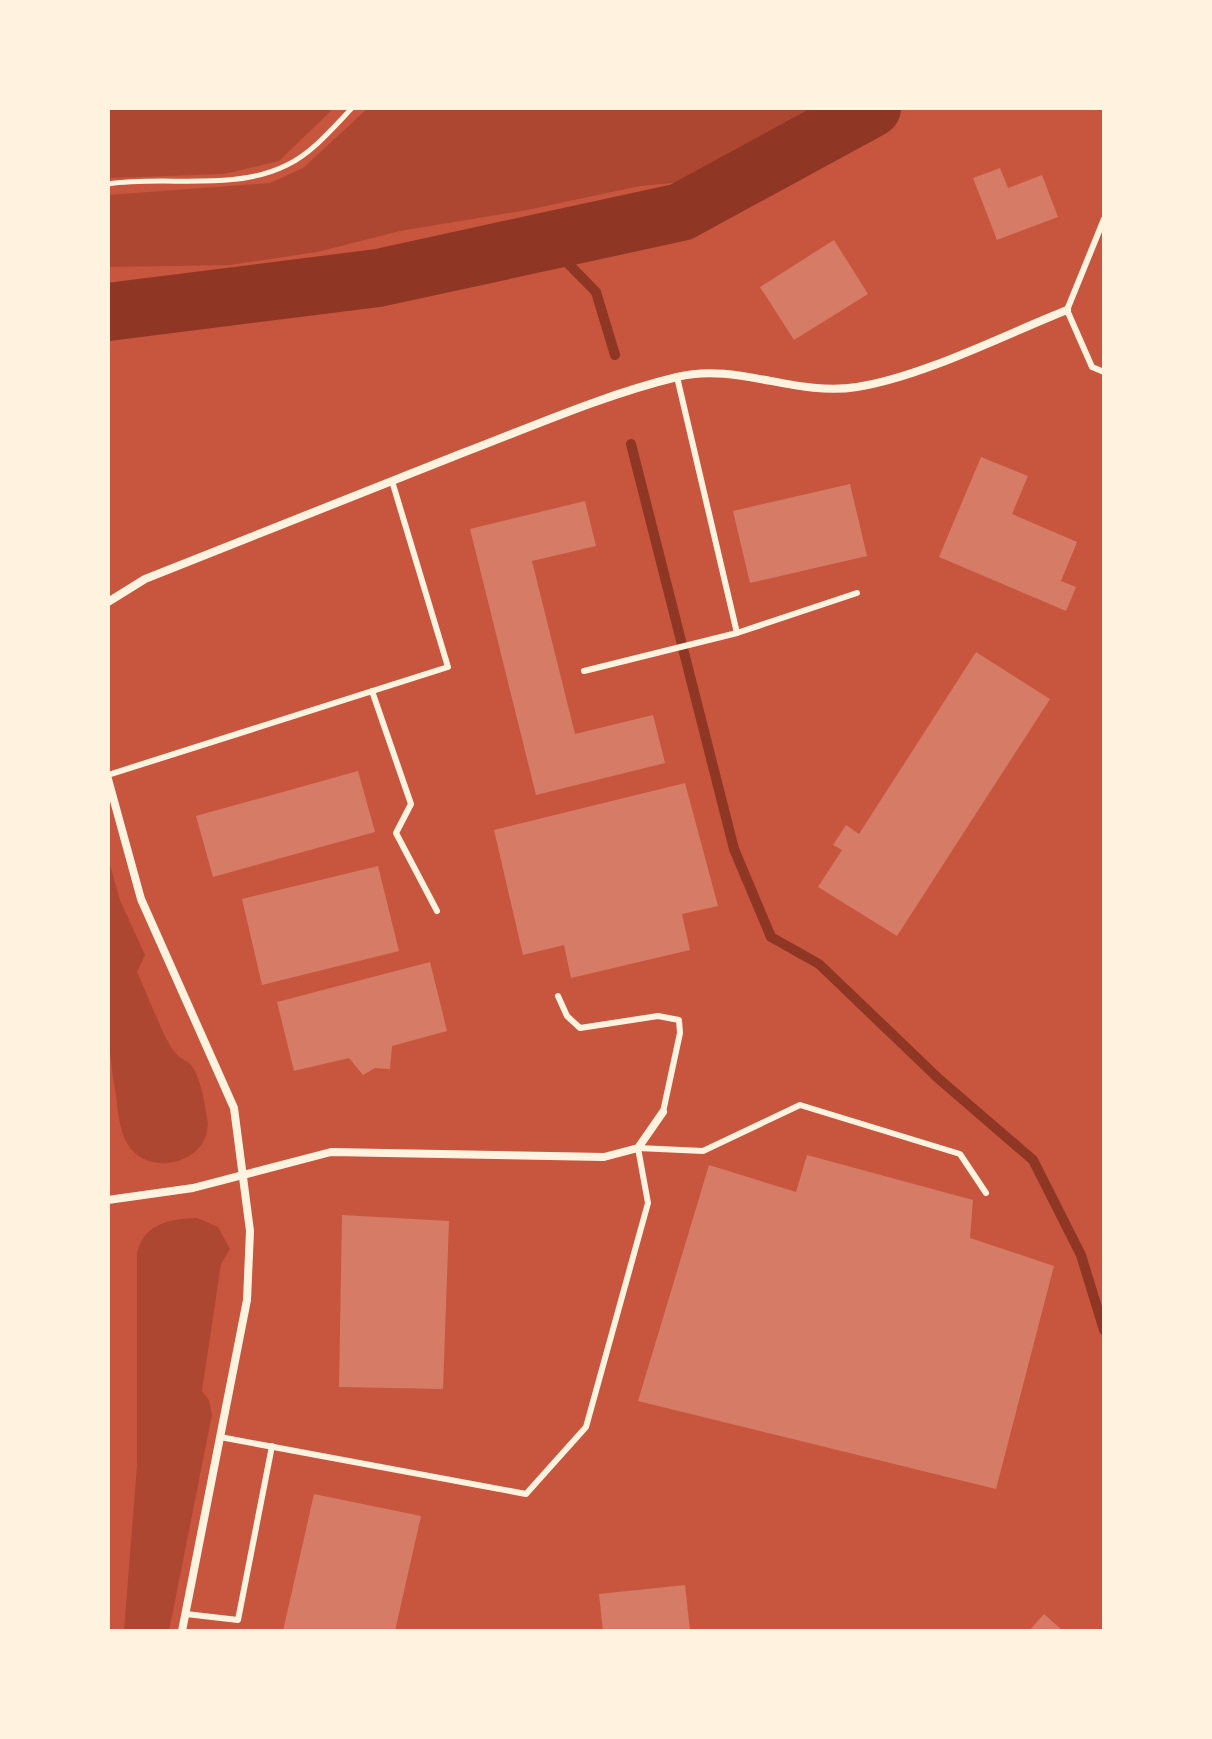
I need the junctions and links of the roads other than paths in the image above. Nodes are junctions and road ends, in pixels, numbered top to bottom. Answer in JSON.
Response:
{"nodes":[{"id":1,"x":1104,"y":219,"type":"edge"},
{"id":2,"x":1067,"y":310,"type":"junction"},
{"id":3,"x":1104,"y":372,"type":"edge"},
{"id":4,"x":677,"y":377,"type":"junction"},
{"id":5,"x":392,"y":481,"type":"junction"},
{"id":6,"x":857,"y":593,"type":"dead end"},
{"id":7,"x":108,"y":602,"type":"edge"},
{"id":8,"x":737,"y":633,"type":"junction"},
{"id":9,"x":584,"y":671,"type":"dead end"},
{"id":10,"x":372,"y":691,"type":"junction"},
{"id":11,"x":108,"y":777,"type":"edge"},
{"id":12,"x":437,"y":911,"type":"dead end"},
{"id":13,"x":558,"y":996,"type":"dead end"},
{"id":14,"x":663,"y":1112,"type":"joint"},
{"id":15,"x":638,"y":1148,"type":"junction"},
{"id":16,"x":243,"y":1174,"type":"junction"},
{"id":17,"x":986,"y":1193,"type":"dead end"},
{"id":18,"x":108,"y":1200,"type":"edge"},
{"id":19,"x":220,"y":1437,"type":"junction"},
{"id":20,"x":272,"y":1446,"type":"junction"},
{"id":21,"x":186,"y":1614,"type":"junction"},
{"id":22,"x":182,"y":1631,"type":"edge"}],
"edges":[{"from":1,"to":2,"type":"lane"},
{"from":2,"to":3,"type":"lane"},
{"from":2,"to":4,"type":"street"},
{"from":4,"to":5,"type":"street"},
{"from":4,"to":8,"type":"lane"},
{"from":5,"to":7,"type":"street"},
{"from":5,"to":10,"type":"lane"},
{"from":6,"to":8,"type":"lane"},
{"from":8,"to":9,"type":"lane"},
{"from":10,"to":11,"type":"lane"},
{"from":10,"to":12,"type":"lane"},
{"from":11,"to":16,"type":"street"},
{"from":13,"to":14,"type":"lane"},
{"from":14,"to":15,"type":"street"},
{"from":15,"to":16,"type":"street"},
{"from":15,"to":17,"type":"lane"},
{"from":15,"to":20,"type":"lane"},
{"from":16,"to":18,"type":"street"},
{"from":16,"to":19,"type":"street"},
{"from":19,"to":20,"type":"lane"},
{"from":19,"to":21,"type":"street"},
{"from":20,"to":21,"type":"lane"},
{"from":21,"to":22,"type":"street"}]}
